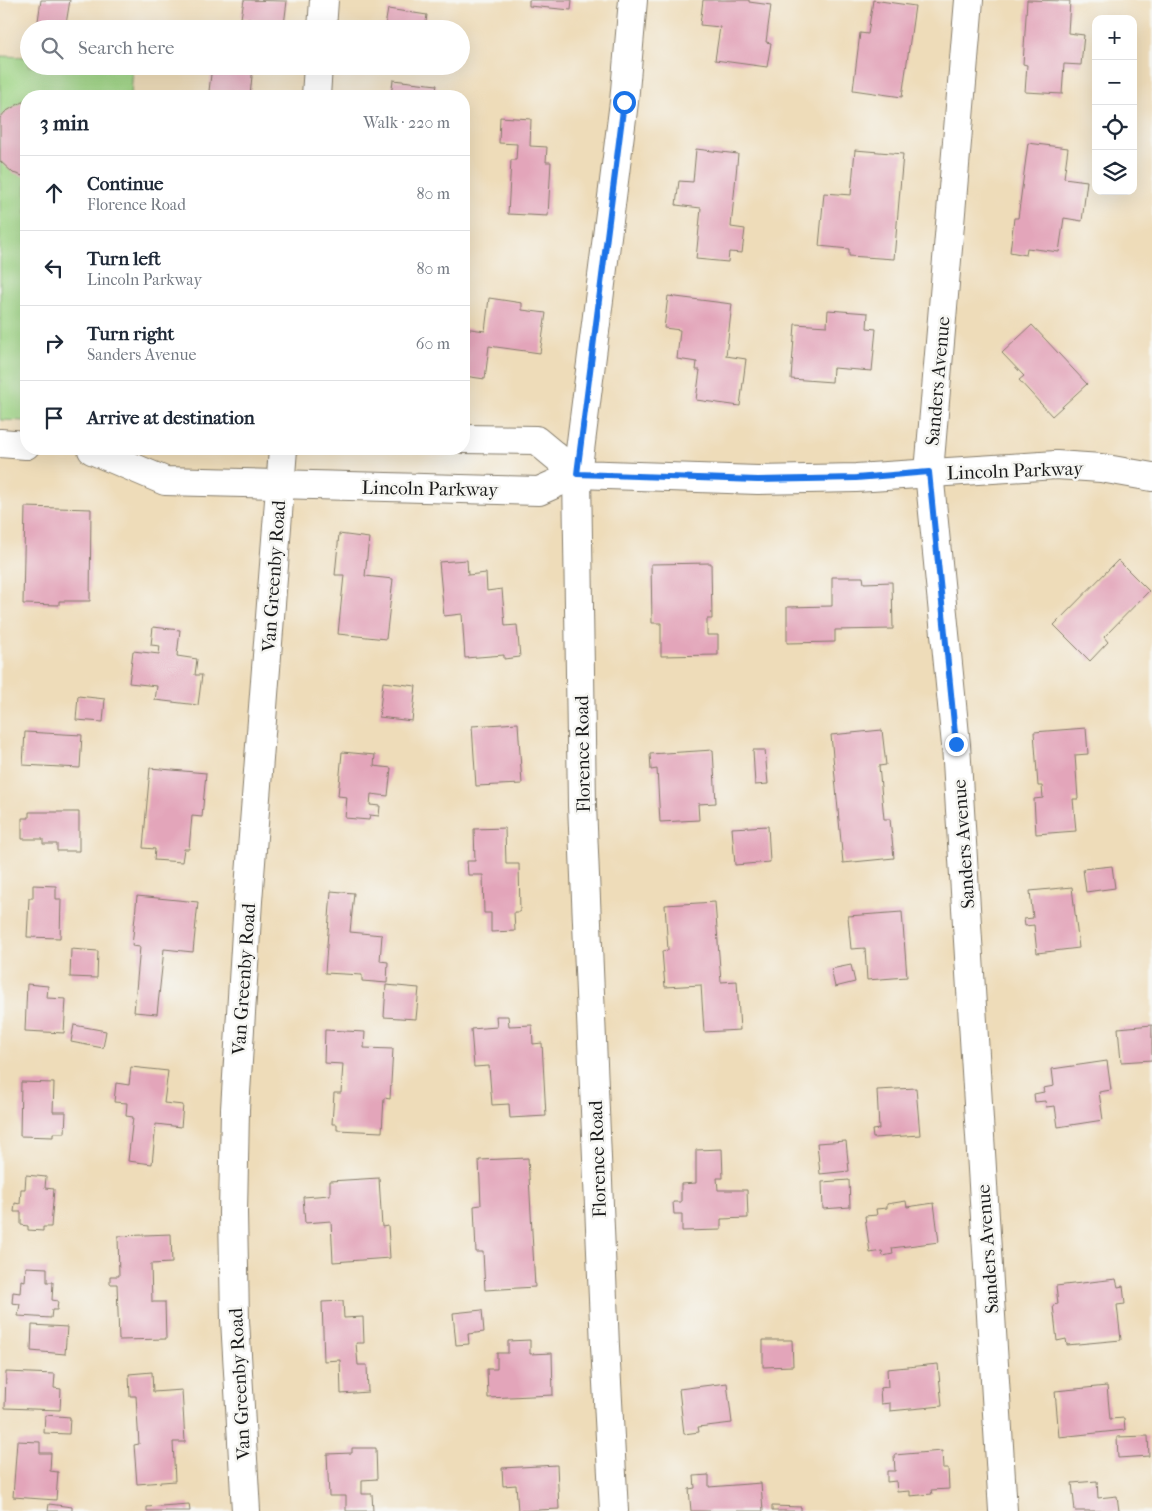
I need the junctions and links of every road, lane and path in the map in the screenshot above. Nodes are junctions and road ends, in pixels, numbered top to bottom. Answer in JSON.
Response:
{"nodes":[{"id":1,"x":324,"y":0,"type":"edge"},
{"id":2,"x":633,"y":0,"type":"edge"},
{"id":3,"x":969,"y":0,"type":"edge"},
{"id":4,"x":323,"y":20,"type":"edge"},
{"id":5,"x":317,"y":75,"type":"edge"},
{"id":6,"x":316,"y":90,"type":"edge"},
{"id":7,"x":470,"y":439,"type":"edge"},
{"id":8,"x":0,"y":443,"type":"edge"},
{"id":9,"x":20,"y":445,"type":"edge"},
{"id":10,"x":102,"y":455,"type":"edge"},
{"id":11,"x":282,"y":455,"type":"edge"},
{"id":12,"x":929,"y":472,"type":"junction"},
{"id":13,"x":577,"y":474,"type":"junction"},
{"id":14,"x":1152,"y":477,"type":"edge"},
{"id":15,"x":280,"y":484,"type":"junction"},
{"id":16,"x":246,"y":1511,"type":"edge"},
{"id":17,"x":614,"y":1511,"type":"edge"},
{"id":18,"x":1003,"y":1511,"type":"edge"}],
"edges":[{"from":1,"to":4,"type":"street"},
{"from":2,"to":13,"type":"street","name":"Florence Road"},
{"from":3,"to":12,"type":"street","name":"Sanders Avenue"},
{"from":5,"to":6,"type":"street"},
{"from":7,"to":13,"type":"street"},
{"from":8,"to":9,"type":"street"},
{"from":10,"to":15,"type":"street","name":"Lincoln Parkway"},
{"from":11,"to":15,"type":"street","name":"Van Greenby Road"},
{"from":12,"to":13,"type":"street","name":"Lincoln Parkway"},
{"from":12,"to":14,"type":"street","name":"Lincoln Parkway"},
{"from":12,"to":18,"type":"street","name":"Sanders Avenue"},
{"from":13,"to":15,"type":"street","name":"Lincoln Parkway"},
{"from":13,"to":17,"type":"street","name":"Florence Road"},
{"from":15,"to":16,"type":"street","name":"Van Greenby Road"}]}
